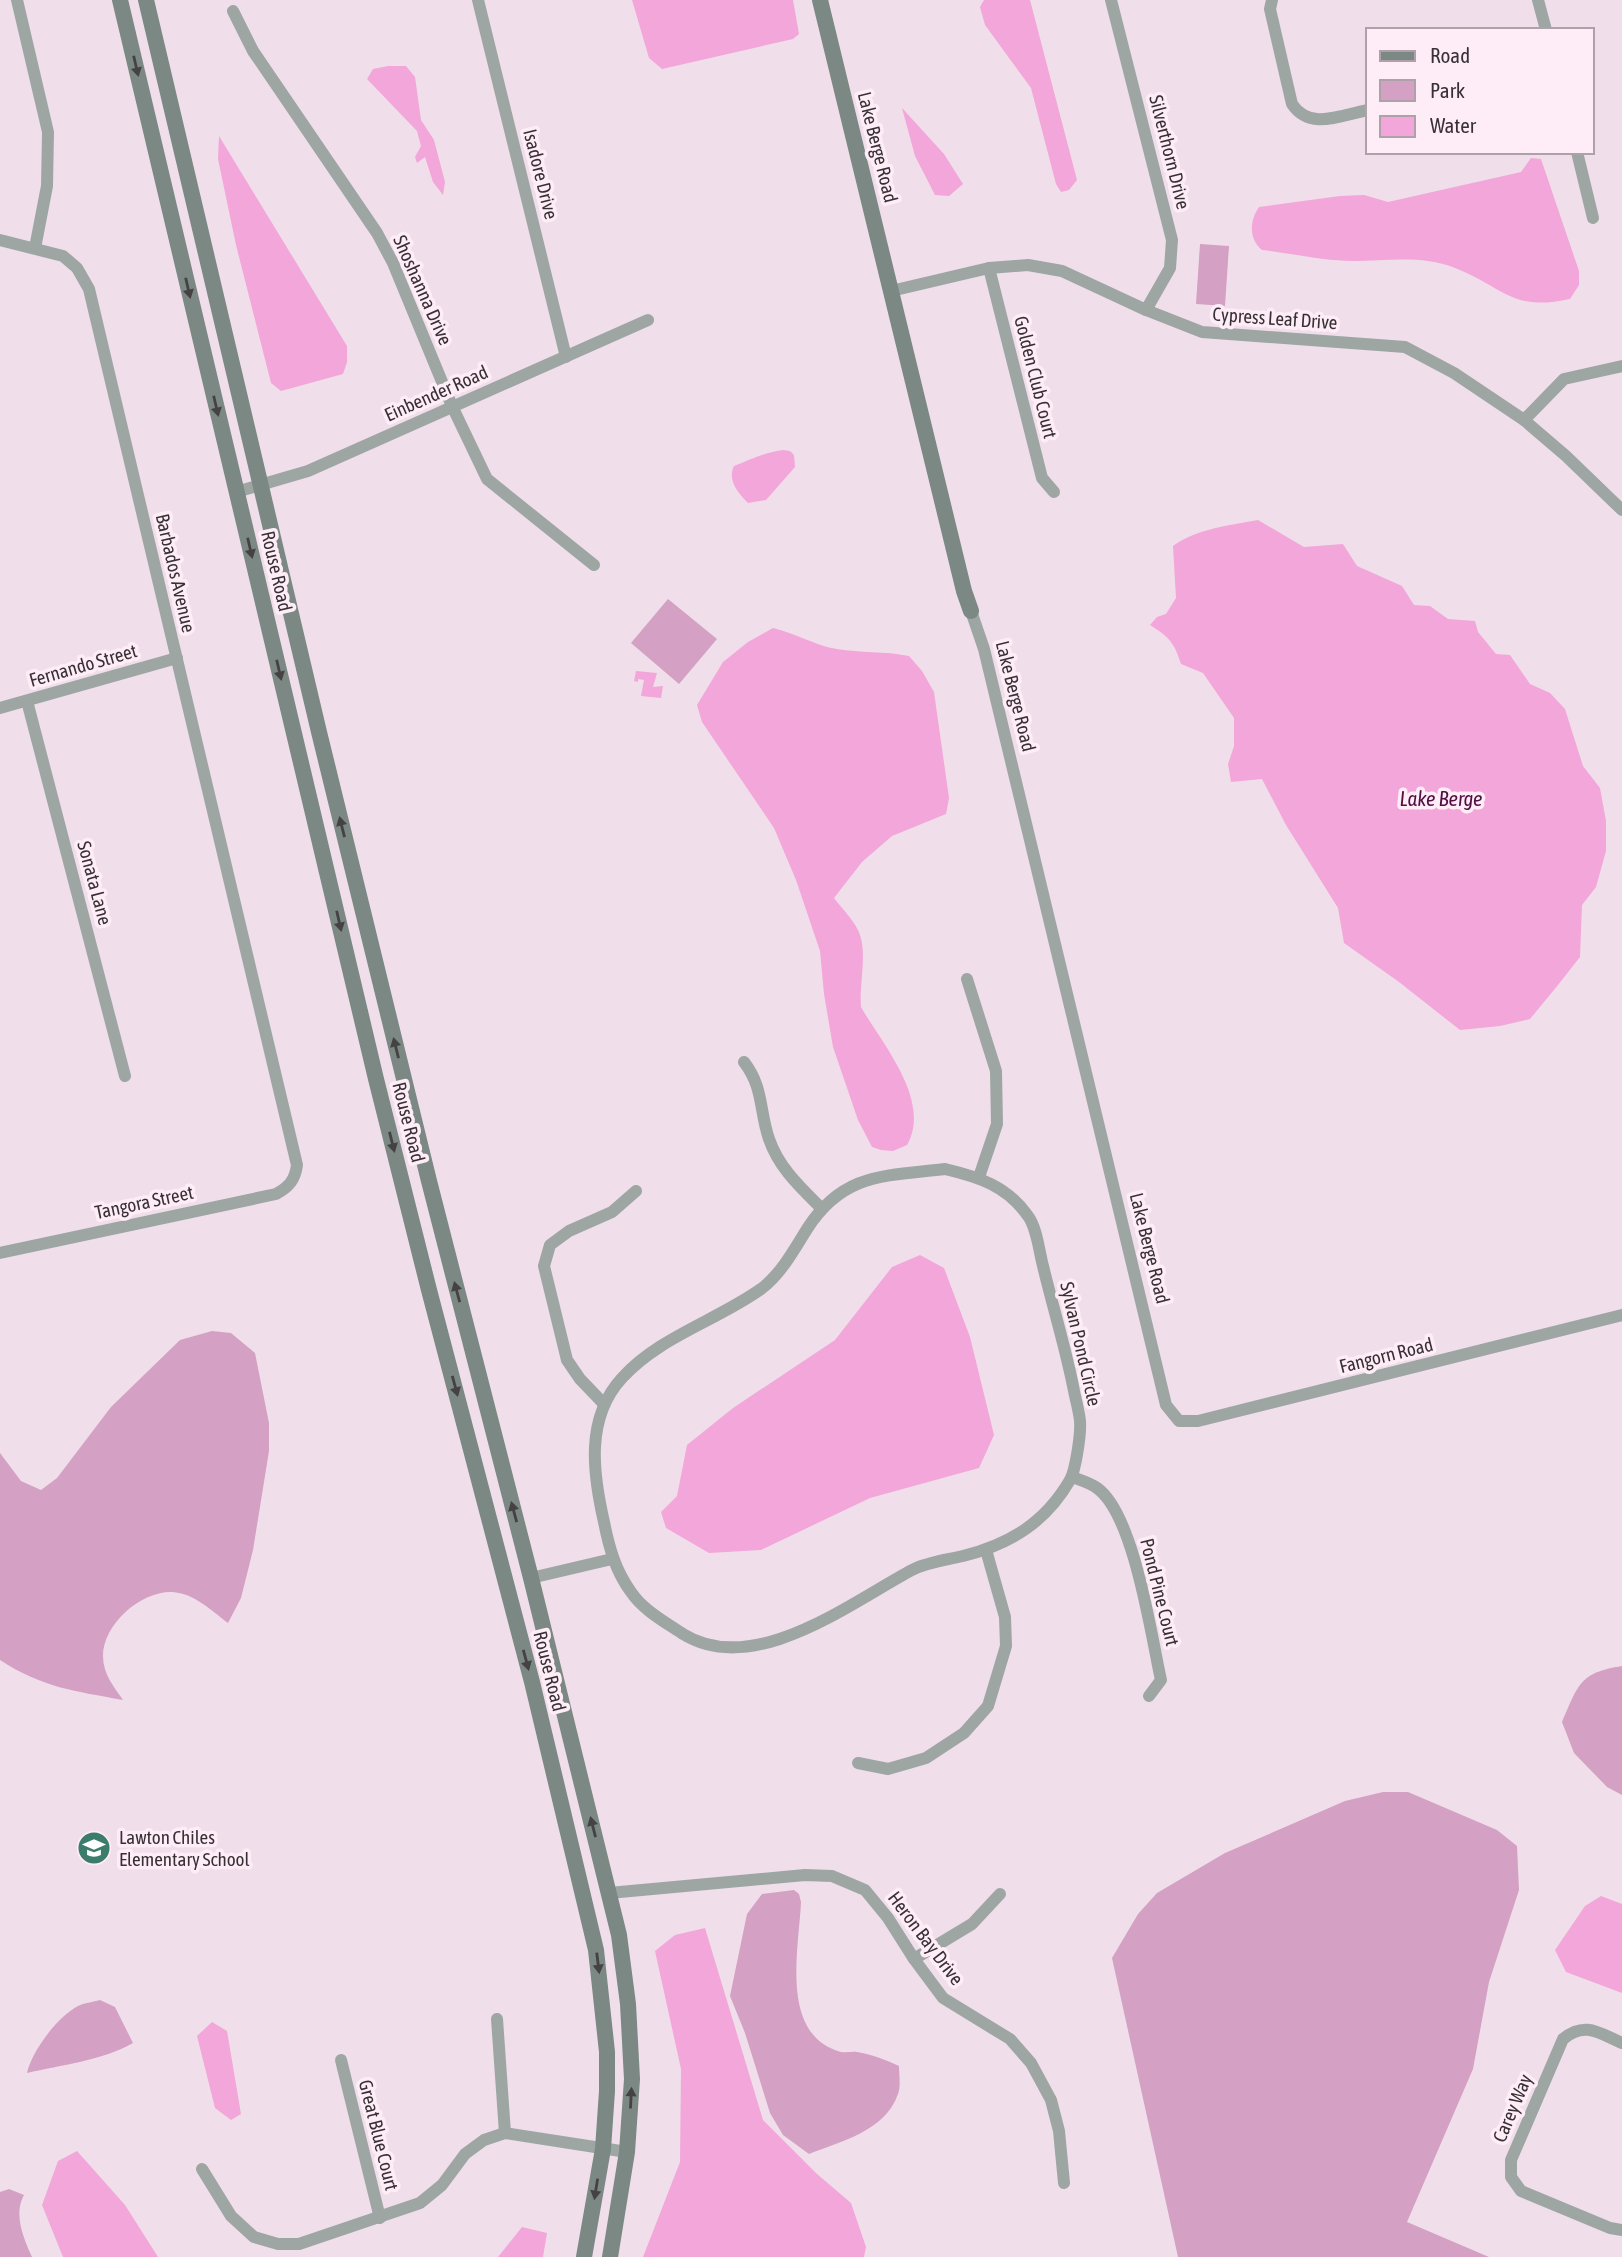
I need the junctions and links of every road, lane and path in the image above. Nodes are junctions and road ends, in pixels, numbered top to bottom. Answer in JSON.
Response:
{"nodes":[{"id":1,"x":17,"y":0,"type":"edge"},
{"id":2,"x":120,"y":0,"type":"edge"},
{"id":3,"x":146,"y":0,"type":"edge"},
{"id":4,"x":478,"y":0,"type":"edge"},
{"id":5,"x":820,"y":0,"type":"edge"},
{"id":6,"x":1111,"y":0,"type":"edge"},
{"id":7,"x":1272,"y":0,"type":"edge"},
{"id":8,"x":1538,"y":0,"type":"edge"},
{"id":9,"x":233,"y":12,"type":"dead end"},
{"id":10,"x":1545,"y":28,"type":"edge"},
{"id":11,"x":1366,"y":110,"type":"edge"},
{"id":12,"x":1577,"y":154,"type":"edge"},
{"id":13,"x":1593,"y":218,"type":"dead end"},
{"id":14,"x":0,"y":240,"type":"edge"},
{"id":15,"x":35,"y":248,"type":"junction"},
{"id":16,"x":989,"y":268,"type":"junction"},
{"id":17,"x":891,"y":291,"type":"junction"},
{"id":18,"x":1146,"y":310,"type":"junction"},
{"id":19,"x":648,"y":320,"type":"dead end"},
{"id":20,"x":566,"y":357,"type":"junction"},
{"id":21,"x":1622,"y":366,"type":"edge"},
{"id":22,"x":452,"y":407,"type":"junction"},
{"id":23,"x":1524,"y":421,"type":"junction"},
{"id":24,"x":261,"y":485,"type":"junction"},
{"id":25,"x":236,"y":492,"type":"junction"},
{"id":26,"x":1054,"y":492,"type":"dead end"},
{"id":27,"x":1621,"y":508,"type":"edge"},
{"id":28,"x":594,"y":565,"type":"dead end"},
{"id":29,"x":971,"y":611,"type":"joint"},
{"id":30,"x":177,"y":658,"type":"junction"},
{"id":31,"x":27,"y":701,"type":"junction"},
{"id":32,"x":0,"y":708,"type":"edge"},
{"id":33,"x":967,"y":979,"type":"dead end"},
{"id":34,"x":744,"y":1062,"type":"dead end"},
{"id":35,"x":125,"y":1076,"type":"dead end"},
{"id":36,"x":979,"y":1177,"type":"junction"},
{"id":37,"x":292,"y":1182,"type":"joint"},
{"id":38,"x":636,"y":1191,"type":"dead end"},
{"id":39,"x":821,"y":1208,"type":"junction"},
{"id":40,"x":0,"y":1252,"type":"edge"},
{"id":41,"x":1622,"y":1315,"type":"edge"},
{"id":42,"x":604,"y":1404,"type":"junction"},
{"id":43,"x":1166,"y":1405,"type":"joint"},
{"id":44,"x":1072,"y":1477,"type":"junction"},
{"id":45,"x":986,"y":1550,"type":"junction"},
{"id":46,"x":612,"y":1559,"type":"junction"},
{"id":47,"x":531,"y":1578,"type":"junction"},
{"id":48,"x":1149,"y":1696,"type":"dead end"},
{"id":49,"x":858,"y":1763,"type":"dead end"},
{"id":50,"x":609,"y":1893,"type":"junction"},
{"id":51,"x":1000,"y":1894,"type":"dead end"},
{"id":52,"x":914,"y":1959,"type":"junction"},
{"id":53,"x":497,"y":2019,"type":"dead end"},
{"id":54,"x":1622,"y":2042,"type":"edge"},
{"id":55,"x":341,"y":2060,"type":"dead end"},
{"id":56,"x":506,"y":2133,"type":"junction"},
{"id":57,"x":603,"y":2149,"type":"junction"},
{"id":58,"x":627,"y":2152,"type":"junction"},
{"id":59,"x":202,"y":2169,"type":"dead end"},
{"id":60,"x":1065,"y":2183,"type":"dead end"},
{"id":61,"x":380,"y":2218,"type":"junction"},
{"id":62,"x":1622,"y":2230,"type":"edge"},
{"id":63,"x":584,"y":2257,"type":"edge"},
{"id":64,"x":610,"y":2257,"type":"edge"}],
"edges":[{"from":1,"to":15,"type":"street"},
{"from":2,"to":25,"type":"street","name":"Rouse Road","one_way":true},
{"from":3,"to":24,"type":"street","name":"Rouse Road"},
{"from":4,"to":20,"type":"street","name":"Isadore Drive"},
{"from":5,"to":17,"type":"street","name":"Lake Berge Road"},
{"from":6,"to":18,"type":"street","name":"Silverthorn Drive"},
{"from":7,"to":11,"type":"street"},
{"from":8,"to":10,"type":"street"},
{"from":9,"to":22,"type":"street","name":"Shoshanna Drive"},
{"from":12,"to":13,"type":"street"},
{"from":14,"to":15,"type":"street","name":"Barbados Avenue"},
{"from":15,"to":30,"type":"street","name":"Barbados Avenue"},
{"from":16,"to":17,"type":"street","name":"Cypress Leaf Drive"},
{"from":16,"to":18,"type":"street","name":"Cypress Leaf Drive"},
{"from":16,"to":26,"type":"street","name":"Golden Club Court"},
{"from":17,"to":29,"type":"street","name":"Lake Berge Road"},
{"from":18,"to":23,"type":"street","name":"Cypress Leaf Drive"},
{"from":19,"to":20,"type":"street","name":"Einbender Road"},
{"from":20,"to":22,"type":"street","name":"Einbender Road"},
{"from":21,"to":23,"type":"street"},
{"from":22,"to":24,"type":"street","name":"Einbender Road"},
{"from":22,"to":28,"type":"street","name":"Shoshanna Drive"},
{"from":23,"to":27,"type":"street","name":"Cypress Leaf Drive"},
{"from":24,"to":25,"type":"street","name":"Einbender Road"},
{"from":47,"to":24,"type":"street","name":"Rouse Road","one_way":true},
{"from":25,"to":57,"type":"street","name":"Rouse Road","one_way":true},
{"from":29,"to":43,"type":"street","name":"Lake Berge Road"},
{"from":30,"to":31,"type":"street","name":"Fernando Street"},
{"from":30,"to":37,"type":"street","name":"Barbados Avenue"},
{"from":31,"to":32,"type":"street","name":"Fernando Street"},
{"from":31,"to":35,"type":"street","name":"Sonata Lane"},
{"from":33,"to":36,"type":"street"},
{"from":34,"to":39,"type":"street"},
{"from":36,"to":39,"type":"street","name":"Sylvan Pond Circle"},
{"from":36,"to":44,"type":"street","name":"Sylvan Pond Circle"},
{"from":37,"to":40,"type":"street","name":"Tangora Street"},
{"from":38,"to":42,"type":"street"},
{"from":39,"to":42,"type":"street","name":"Sylvan Pond Circle"},
{"from":41,"to":43,"type":"street","name":"Fangorn Road"},
{"from":42,"to":46,"type":"street","name":"Sylvan Pond Circle"},
{"from":44,"to":45,"type":"street","name":"Sylvan Pond Circle"},
{"from":44,"to":48,"type":"street","name":"Pond Pine Court"},
{"from":45,"to":46,"type":"street","name":"Sylvan Pond Circle"},
{"from":45,"to":49,"type":"street"},
{"from":46,"to":47,"type":"street"},
{"from":50,"to":47,"type":"street","name":"Rouse Road","one_way":true},
{"from":50,"to":52,"type":"street","name":"Heron Bay Drive"},
{"from":58,"to":50,"type":"street","name":"Rouse Road","one_way":true},
{"from":51,"to":52,"type":"street"},
{"from":52,"to":60,"type":"street","name":"Heron Bay Drive"},
{"from":53,"to":56,"type":"street"},
{"from":54,"to":62,"type":"street","name":"Carey Way"},
{"from":55,"to":61,"type":"street","name":"Great Blue Court"},
{"from":56,"to":57,"type":"street"},
{"from":56,"to":61,"type":"street"},
{"from":57,"to":58,"type":"street"},
{"from":57,"to":63,"type":"street","name":"Rouse Road","one_way":true},
{"from":58,"to":64,"type":"street","name":"Rouse Road"},
{"from":59,"to":61,"type":"street"}]}
